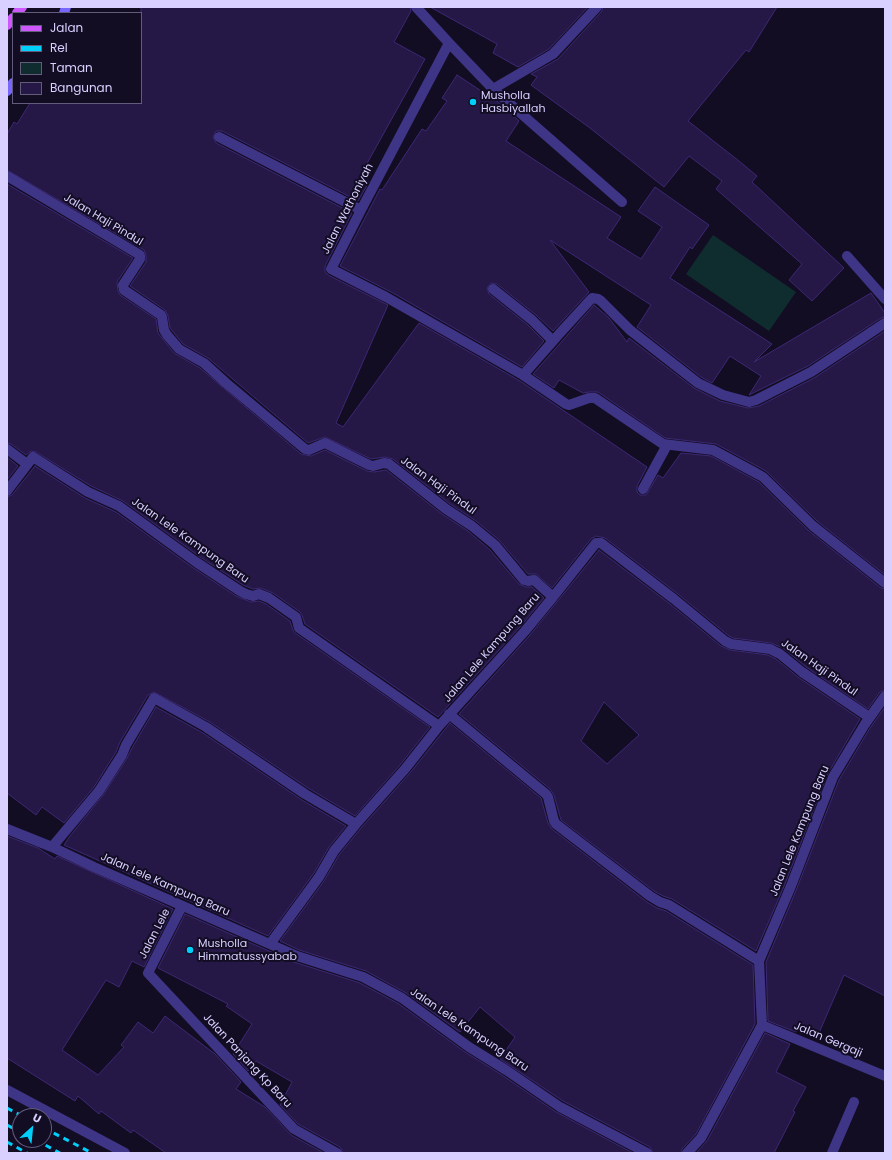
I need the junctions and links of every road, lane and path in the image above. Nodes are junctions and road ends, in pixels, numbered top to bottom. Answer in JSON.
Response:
{"nodes":[{"id":1,"x":416,"y":7,"type":"edge"},
{"id":2,"x":597,"y":7,"type":"edge"},
{"id":3,"x":449,"y":43,"type":"junction"},
{"id":4,"x":493,"y":89,"type":"junction"},
{"id":5,"x":219,"y":137,"type":"dead end"},
{"id":6,"x":7,"y":176,"type":"edge"},
{"id":7,"x":622,"y":202,"type":"dead end"},
{"id":8,"x":361,"y":210,"type":"junction"},
{"id":9,"x":847,"y":256,"type":"dead end"},
{"id":10,"x":493,"y":289,"type":"dead end"},
{"id":11,"x":885,"y":299,"type":"edge"},
{"id":12,"x":885,"y":323,"type":"edge"},
{"id":13,"x":553,"y":341,"type":"junction"},
{"id":14,"x":523,"y":375,"type":"junction"},
{"id":15,"x":667,"y":445,"type":"junction"},
{"id":16,"x":7,"y":449,"type":"edge"},
{"id":17,"x":27,"y":464,"type":"junction"},
{"id":18,"x":643,"y":489,"type":"dead end"},
{"id":19,"x":7,"y":491,"type":"edge"},
{"id":20,"x":885,"y":583,"type":"edge"},
{"id":21,"x":553,"y":597,"type":"junction"},
{"id":22,"x":885,"y":696,"type":"edge"},
{"id":23,"x":449,"y":714,"type":"junction"},
{"id":24,"x":869,"y":717,"type":"junction"},
{"id":25,"x":439,"y":726,"type":"junction"},
{"id":26,"x":356,"y":824,"type":"junction"},
{"id":27,"x":7,"y":829,"type":"edge"},
{"id":28,"x":52,"y":847,"type":"junction"},
{"id":29,"x":182,"y":906,"type":"junction"},
{"id":30,"x":270,"y":944,"type":"junction"},
{"id":31,"x":759,"y":960,"type":"junction"},
{"id":32,"x":148,"y":973,"type":"joint"},
{"id":33,"x":762,"y":1025,"type":"junction"},
{"id":34,"x":885,"y":1076,"type":"edge"},
{"id":35,"x":7,"y":1090,"type":"edge"},
{"id":36,"x":854,"y":1102,"type":"dead end"},
{"id":37,"x":124,"y":1153,"type":"edge"},
{"id":38,"x":337,"y":1153,"type":"edge"},
{"id":39,"x":647,"y":1153,"type":"edge"},
{"id":40,"x":686,"y":1153,"type":"edge"},
{"id":41,"x":832,"y":1153,"type":"edge"}],
"edges":[{"from":1,"to":3,"type":"street"},
{"from":2,"to":4,"type":"street"},
{"from":3,"to":4,"type":"street"},
{"from":3,"to":8,"type":"street","name":"Jalan Wathoniyah"},
{"from":4,"to":7,"type":"street"},
{"from":5,"to":8,"type":"street"},
{"from":6,"to":21,"type":"street","name":"Jalan Haji Pindul"},
{"from":8,"to":14,"type":"street","name":"Jalan Wathoniyah"},
{"from":9,"to":11,"type":"street"},
{"from":10,"to":13,"type":"street"},
{"from":12,"to":13,"type":"street"},
{"from":13,"to":14,"type":"street"},
{"from":14,"to":15,"type":"street"},
{"from":15,"to":18,"type":"street"},
{"from":15,"to":20,"type":"street"},
{"from":16,"to":17,"type":"street"},
{"from":17,"to":19,"type":"street"},
{"from":17,"to":25,"type":"street","name":"Jalan Lele Kampung Baru"},
{"from":21,"to":23,"type":"street","name":"Jalan Lele Kampung Baru"},
{"from":21,"to":24,"type":"street","name":"Jalan Haji Pindul"},
{"from":22,"to":24,"type":"street","name":"Jalan Lele Kampung Baru"},
{"from":23,"to":25,"type":"street","name":"Jalan Lele Kampung Baru"},
{"from":23,"to":31,"type":"street","name":"Jalan Lele Kampung Baru"},
{"from":24,"to":31,"type":"street","name":"Jalan Lele Kampung Baru"},
{"from":25,"to":26,"type":"street","name":"Jalan Lele Kampung Baru"},
{"from":26,"to":28,"type":"street"},
{"from":26,"to":30,"type":"street","name":"Jalan Lele Kampung Baru"},
{"from":27,"to":28,"type":"street","name":"Jalan Lele Kampung Baru"},
{"from":28,"to":29,"type":"street","name":"Jalan Lele Kampung Baru"},
{"from":29,"to":30,"type":"street","name":"Jalan Lele Kampung Baru"},
{"from":29,"to":32,"type":"street","name":"Jalan Lele"},
{"from":30,"to":39,"type":"street","name":"Jalan Lele Kampung Baru"},
{"from":31,"to":33,"type":"street","name":"Jalan Lele Kampung Baru"},
{"from":32,"to":38,"type":"street","name":"Jalan Panjang Kp Baru"},
{"from":33,"to":34,"type":"street","name":"Jalan Gergaji"},
{"from":33,"to":40,"type":"street"},
{"from":35,"to":37,"type":"street"},
{"from":36,"to":41,"type":"street"}]}
